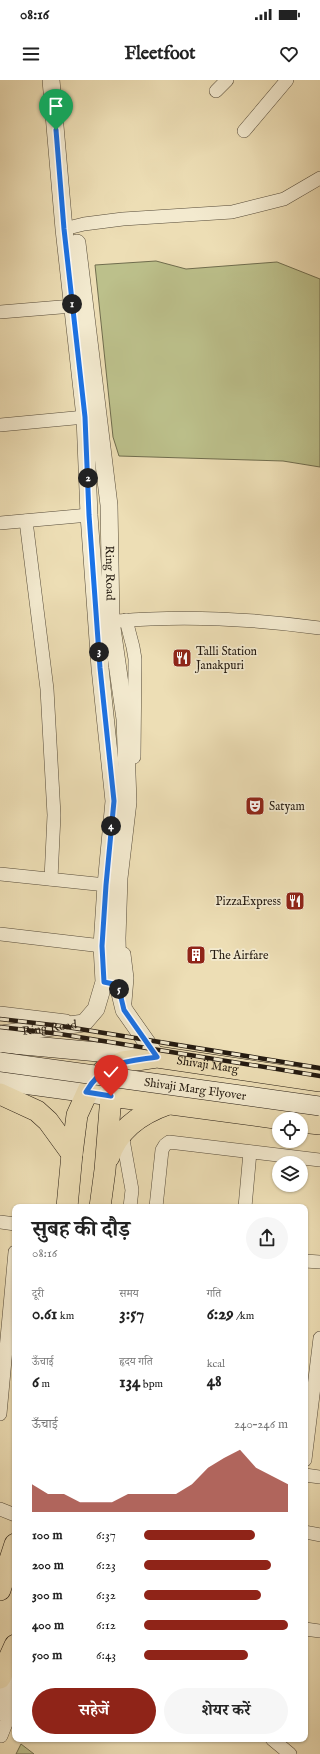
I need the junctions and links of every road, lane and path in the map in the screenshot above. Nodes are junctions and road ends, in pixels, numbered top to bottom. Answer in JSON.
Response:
{"nodes":[{"id":1,"x":51,"y":80,"type":"edge"},
{"id":2,"x":62,"y":80,"type":"edge"},
{"id":3,"x":227,"y":80,"type":"edge"},
{"id":4,"x":287,"y":80,"type":"edge"},
{"id":5,"x":216,"y":91,"type":"dead end"},
{"id":6,"x":244,"y":131,"type":"dead end"},
{"id":7,"x":320,"y":178,"type":"edge"},
{"id":8,"x":70,"y":227,"type":"junction"},
{"id":9,"x":73,"y":306,"type":"junction"},
{"id":10,"x":0,"y":312,"type":"edge"},
{"id":11,"x":85,"y":417,"type":"junction"},
{"id":12,"x":0,"y":425,"type":"edge"},
{"id":13,"x":89,"y":515,"type":"junction"},
{"id":14,"x":26,"y":521,"type":"junction"},
{"id":15,"x":0,"y":523,"type":"edge"},
{"id":16,"x":118,"y":621,"type":"junction"},
{"id":17,"x":320,"y":628,"type":"edge"},
{"id":18,"x":0,"y":874,"type":"edge"},
{"id":19,"x":50,"y":879,"type":"junction"},
{"id":20,"x":106,"y":885,"type":"junction"},
{"id":21,"x":0,"y":934,"type":"edge"},
{"id":22,"x":102,"y":946,"type":"junction"},
{"id":23,"x":111,"y":983,"type":"junction"},
{"id":24,"x":124,"y":1006,"type":"junction"},
{"id":25,"x":0,"y":1013,"type":"edge"},
{"id":26,"x":84,"y":1023,"type":"junction"},
{"id":27,"x":0,"y":1034,"type":"edge"},
{"id":28,"x":0,"y":1043,"type":"edge"},
{"id":29,"x":157,"y":1057,"type":"junction"},
{"id":30,"x":0,"y":1062,"type":"edge"},
{"id":31,"x":220,"y":1067,"type":"junction"},
{"id":32,"x":0,"y":1081,"type":"edge"},
{"id":33,"x":320,"y":1081,"type":"edge"},
{"id":34,"x":86,"y":1092,"type":"junction"},
{"id":35,"x":0,"y":1094,"type":"edge"},
{"id":36,"x":111,"y":1096,"type":"junction"},
{"id":37,"x":169,"y":1104,"type":"junction"},
{"id":38,"x":320,"y":1106,"type":"edge"},
{"id":39,"x":214,"y":1110,"type":"junction"},
{"id":40,"x":272,"y":1118,"type":"edge"},
{"id":41,"x":308,"y":1123,"type":"edge"},
{"id":42,"x":320,"y":1124,"type":"edge"},
{"id":43,"x":122,"y":1134,"type":"junction"},
{"id":44,"x":250,"y":1152,"type":"junction"},
{"id":45,"x":72,"y":1154,"type":"junction"},
{"id":46,"x":320,"y":1160,"type":"edge"},
{"id":47,"x":105,"y":1170,"type":"junction"},
{"id":48,"x":67,"y":1204,"type":"edge"},
{"id":49,"x":100,"y":1204,"type":"edge"},
{"id":50,"x":130,"y":1204,"type":"edge"},
{"id":51,"x":156,"y":1204,"type":"edge"},
{"id":52,"x":244,"y":1204,"type":"edge"},
{"id":53,"x":0,"y":1222,"type":"edge"},
{"id":54,"x":12,"y":1224,"type":"edge"},
{"id":55,"x":308,"y":1261,"type":"edge"},
{"id":56,"x":320,"y":1262,"type":"edge"},
{"id":57,"x":12,"y":1294,"type":"edge"},
{"id":58,"x":320,"y":1338,"type":"edge"},
{"id":59,"x":314,"y":1364,"type":"edge"},
{"id":60,"x":6,"y":1377,"type":"edge"},
{"id":61,"x":0,"y":1414,"type":"edge"},
{"id":62,"x":308,"y":1428,"type":"edge"},
{"id":63,"x":308,"y":1475,"type":"edge"},
{"id":64,"x":320,"y":1477,"type":"edge"},
{"id":65,"x":0,"y":1509,"type":"edge"},
{"id":66,"x":12,"y":1514,"type":"edge"},
{"id":67,"x":308,"y":1533,"type":"edge"},
{"id":68,"x":320,"y":1535,"type":"edge"},
{"id":69,"x":12,"y":1553,"type":"edge"},
{"id":70,"x":0,"y":1590,"type":"edge"},
{"id":71,"x":308,"y":1629,"type":"edge"},
{"id":72,"x":320,"y":1631,"type":"edge"},
{"id":73,"x":12,"y":1652,"type":"edge"},
{"id":74,"x":12,"y":1664,"type":"edge"},
{"id":75,"x":0,"y":1678,"type":"edge"},
{"id":76,"x":12,"y":1708,"type":"edge"},
{"id":77,"x":0,"y":1712,"type":"edge"},
{"id":78,"x":1,"y":1736,"type":"dead end"},
{"id":79,"x":276,"y":1742,"type":"edge"},
{"id":80,"x":290,"y":1754,"type":"edge"}],
"edges":[{"from":1,"to":8,"type":"street","name":"Ring Road"},
{"from":2,"to":8,"type":"street","name":"Ring Road"},
{"from":3,"to":5,"type":"street"},
{"from":4,"to":6,"type":"street"},
{"from":7,"to":8,"type":"street"},
{"from":8,"to":9,"type":"street","name":"Ring Road"},
{"from":8,"to":16,"type":"street","name":"Ring Road"},
{"from":9,"to":10,"type":"street"},
{"from":9,"to":11,"type":"street","name":"Ring Road"},
{"from":11,"to":12,"type":"street"},
{"from":11,"to":13,"type":"street","name":"Ring Road"},
{"from":13,"to":14,"type":"street"},
{"from":13,"to":20,"type":"street","name":"Ring Road"},
{"from":14,"to":15,"type":"street"},
{"from":14,"to":19,"type":"street"},
{"from":16,"to":17,"type":"street"},
{"from":16,"to":23,"type":"street","name":"Ring Road"},
{"from":16,"to":24,"type":"street"},
{"from":18,"to":19,"type":"street"},
{"from":19,"to":20,"type":"street"},
{"from":20,"to":22,"type":"street","name":"Ring Road"},
{"from":21,"to":22,"type":"street"},
{"from":22,"to":23,"type":"street","name":"Ring Road"},
{"from":23,"to":24,"type":"street","name":"Ring Road"},
{"from":23,"to":26,"type":"street","name":"Ring Road"},
{"from":24,"to":29,"type":"street","name":"Ring Road"},
{"from":25,"to":26,"type":"street"},
{"from":26,"to":27,"type":"street","name":"Ring Road"},
{"from":28,"to":29,"type":"main road","name":"Shivaji Marg"},
{"from":29,"to":31,"type":"main road","name":"Shivaji Marg"},
{"from":29,"to":34,"type":"main road"},
{"from":30,"to":38,"type":"main road","name":"Shivaji Marg Flyover","bridge":true},
{"from":31,"to":33,"type":"main road","name":"Shivaji Marg"},
{"from":31,"to":39,"type":"main road"},
{"from":32,"to":34,"type":"main road"},
{"from":34,"to":36,"type":"main road"},
{"from":34,"to":45,"type":"main road"},
{"from":35,"to":45,"type":"main road"},
{"from":36,"to":37,"type":"main road"},
{"from":36,"to":47,"type":"main road"},
{"from":37,"to":39,"type":"main road"},
{"from":37,"to":43,"type":"main road"},
{"from":39,"to":40,"type":"main road"},
{"from":41,"to":42,"type":"main road"},
{"from":43,"to":47,"type":"main road"},
{"from":43,"to":50,"type":"street"},
{"from":44,"to":46,"type":"street"},
{"from":44,"to":51,"type":"street"},
{"from":44,"to":52,"type":"street"},
{"from":45,"to":48,"type":"main road"},
{"from":47,"to":49,"type":"main road"},
{"from":53,"to":54,"type":"street"},
{"from":55,"to":56,"type":"street"},
{"from":57,"to":60,"type":"street"},
{"from":58,"to":59,"type":"street"},
{"from":59,"to":62,"type":"street"},
{"from":60,"to":61,"type":"street"},
{"from":63,"to":64,"type":"street"},
{"from":65,"to":66,"type":"street"},
{"from":67,"to":68,"type":"street"},
{"from":69,"to":70,"type":"main road"},
{"from":71,"to":72,"type":"street"},
{"from":73,"to":75,"type":"main road"},
{"from":74,"to":77,"type":"street"},
{"from":76,"to":78,"type":"street"},
{"from":79,"to":80,"type":"street"}]}
